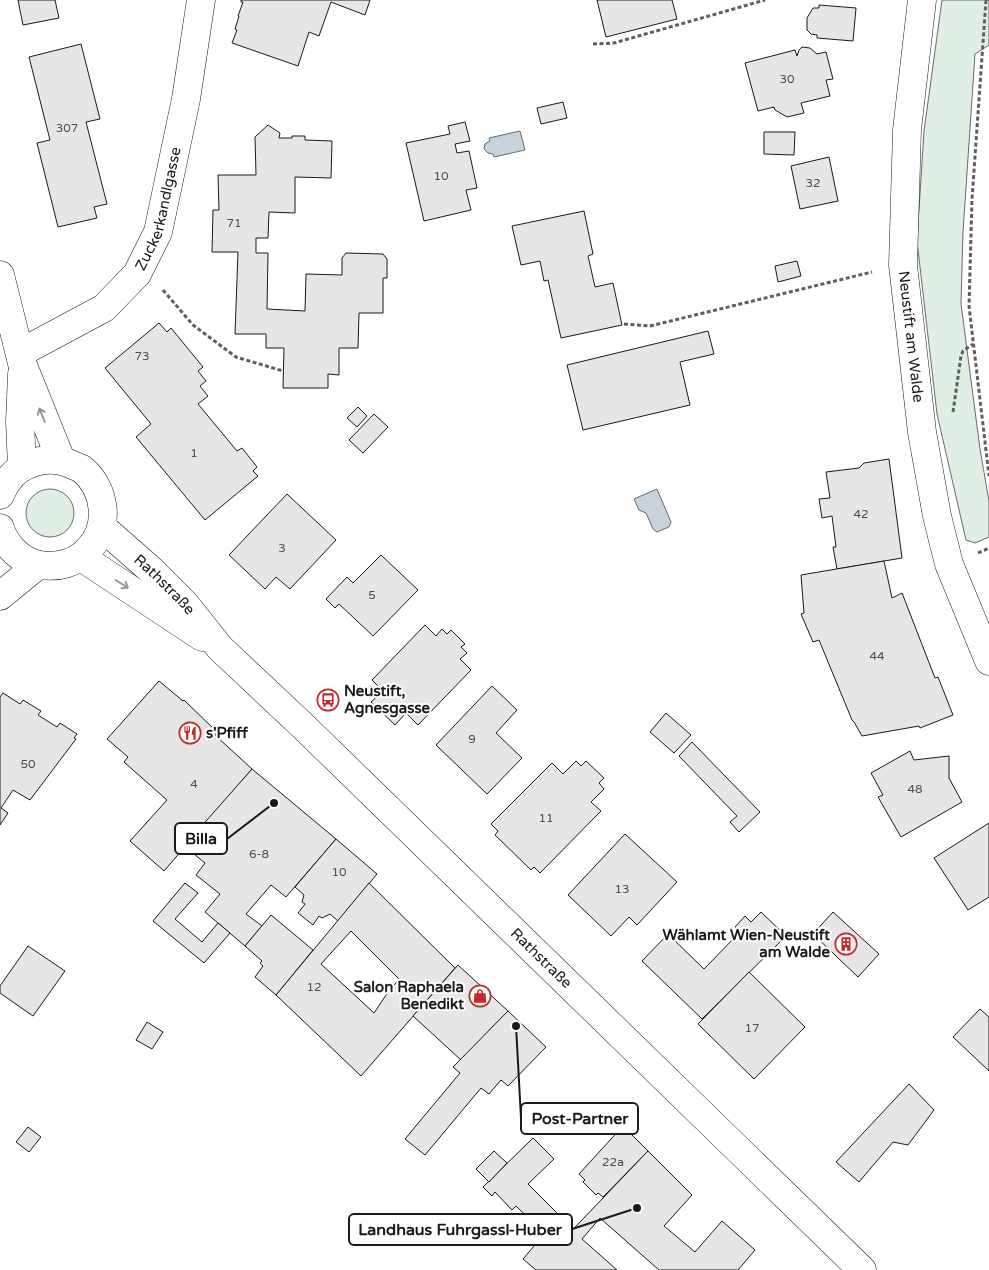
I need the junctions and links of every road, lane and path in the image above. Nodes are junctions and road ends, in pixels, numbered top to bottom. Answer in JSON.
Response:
{"nodes":[{"id":1,"x":201,"y":0,"type":"edge"},
{"id":2,"x":766,"y":0,"type":"edge"},
{"id":3,"x":922,"y":0,"type":"edge"},
{"id":4,"x":986,"y":0,"type":"edge"},
{"id":5,"x":593,"y":44,"type":"dead end"},
{"id":6,"x":989,"y":57,"type":"edge"},
{"id":7,"x":983,"y":60,"type":"junction"},
{"id":8,"x":903,"y":265,"type":"junction"},
{"id":9,"x":137,"y":274,"type":"junction"},
{"id":10,"x":0,"y":275,"type":"edge"},
{"id":11,"x":624,"y":324,"type":"dead end"},
{"id":12,"x":973,"y":344,"type":"junction"},
{"id":13,"x":21,"y":358,"type":"junction"},
{"id":14,"x":283,"y":371,"type":"dead end"},
{"id":15,"x":952,"y":414,"type":"dead end"},
{"id":16,"x":60,"y":460,"type":"junction"},
{"id":17,"x":22,"y":467,"type":"junction"},
{"id":18,"x":989,"y":476,"type":"edge"},
{"id":19,"x":0,"y":495,"type":"edge"},
{"id":20,"x":102,"y":527,"type":"junction"},
{"id":21,"x":1,"y":536,"type":"edge"},
{"id":22,"x":82,"y":557,"type":"junction"},
{"id":23,"x":38,"y":565,"type":"junction"},
{"id":24,"x":0,"y":596,"type":"edge"},
{"id":25,"x":220,"y":648,"type":"junction"},
{"id":26,"x":989,"y":661,"type":"edge"},
{"id":27,"x":862,"y":1270,"type":"edge"}],
"edges":[{"from":1,"to":9,"type":"main road","name":"Zuckerkandlgasse"},
{"from":2,"to":5,"type":"path"},
{"from":3,"to":8,"type":"main road","name":"Neustift am Walde"},
{"from":4,"to":7,"type":"path"},
{"from":6,"to":7,"type":"path"},
{"from":7,"to":12,"type":"path"},
{"from":8,"to":11,"type":"path"},
{"from":8,"to":26,"type":"main road","name":"Neustift am Walde"},
{"from":9,"to":13,"type":"main road","name":"Zuckerkandlgasse"},
{"from":9,"to":14,"type":"path"},
{"from":10,"to":13,"type":"main road"},
{"from":12,"to":15,"type":"path"},
{"from":12,"to":18,"type":"path"},
{"from":16,"to":13,"type":"main road","one_way":true},
{"from":13,"to":17,"type":"main road"},
{"from":16,"to":17,"type":"main road"},
{"from":16,"to":20,"type":"main road"},
{"from":17,"to":19,"type":"main road"},
{"from":20,"to":22,"type":"main road"},
{"from":20,"to":25,"type":"main road","name":"Rathstraße"},
{"from":21,"to":23,"type":"main road"},
{"from":22,"to":23,"type":"main road"},
{"from":22,"to":25,"type":"main road","name":"Rathstraße","one_way":true},
{"from":23,"to":24,"type":"main road"},
{"from":25,"to":27,"type":"main road","name":"Rathstraße"}]}
